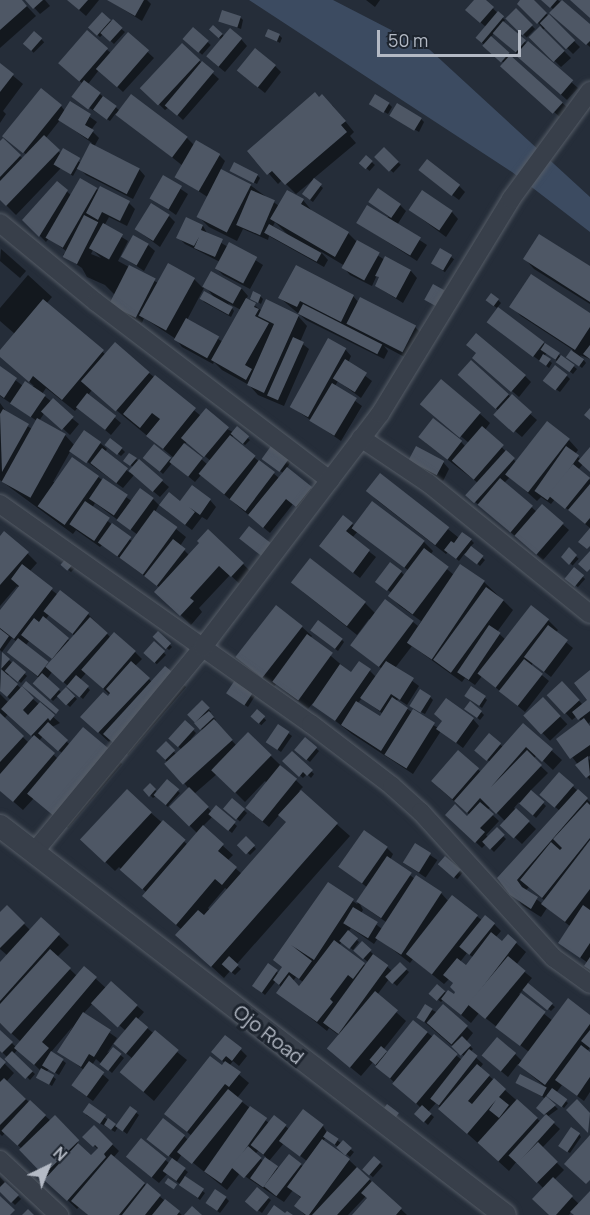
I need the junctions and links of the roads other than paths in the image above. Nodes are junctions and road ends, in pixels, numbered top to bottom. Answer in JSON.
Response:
{"nodes":[{"id":1,"x":590,"y":91,"type":"edge"},
{"id":2,"x":0,"y":223,"type":"edge"},
{"id":3,"x":362,"y":438,"type":"junction"},
{"id":4,"x":330,"y":480,"type":"junction"},
{"id":5,"x":0,"y":504,"type":"edge"},
{"id":6,"x":590,"y":614,"type":"edge"},
{"id":7,"x":203,"y":647,"type":"junction"},
{"id":8,"x":0,"y":826,"type":"edge"},
{"id":9,"x":35,"y":851,"type":"junction"},
{"id":10,"x":590,"y":984,"type":"edge"},
{"id":11,"x":0,"y":1160,"type":"edge"},
{"id":12,"x":59,"y":1215,"type":"edge"},
{"id":13,"x":505,"y":1215,"type":"edge"}],
"edges":[{"from":1,"to":3,"type":"street"},
{"from":2,"to":4,"type":"street"},
{"from":3,"to":4,"type":"street"},
{"from":3,"to":6,"type":"street"},
{"from":4,"to":7,"type":"street"},
{"from":5,"to":7,"type":"street"},
{"from":7,"to":9,"type":"street"},
{"from":7,"to":10,"type":"street"},
{"from":8,"to":9,"type":"street","name":"Ojo Road"},
{"from":9,"to":13,"type":"street","name":"Ojo Road"},
{"from":11,"to":12,"type":"street"}]}
